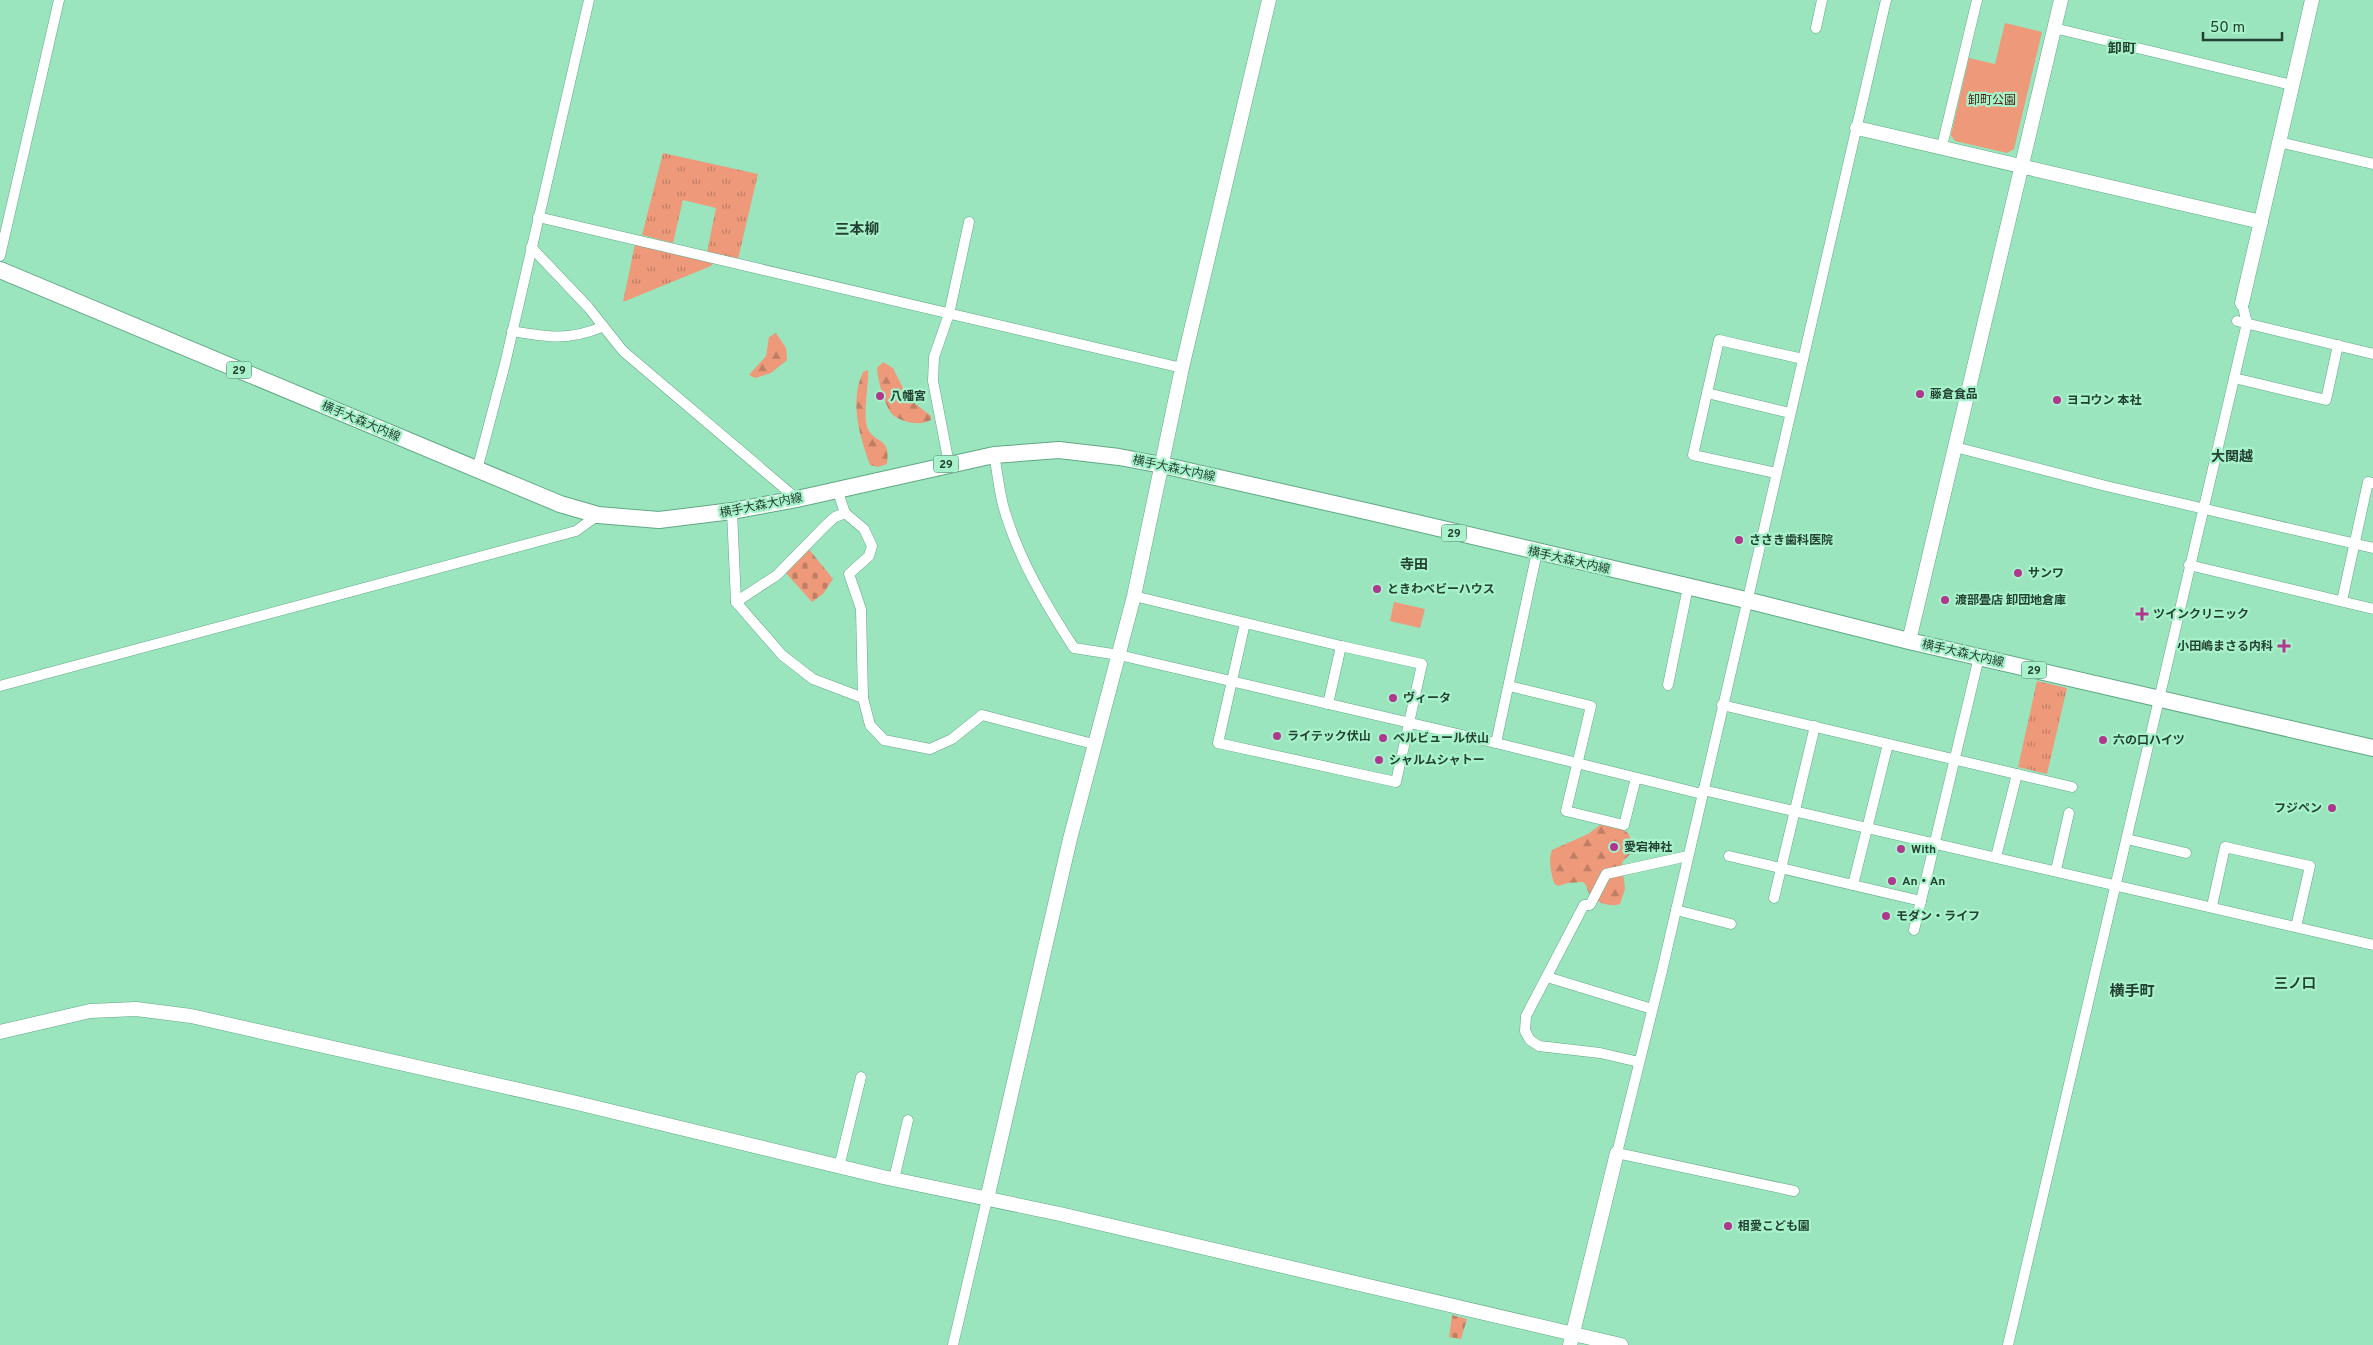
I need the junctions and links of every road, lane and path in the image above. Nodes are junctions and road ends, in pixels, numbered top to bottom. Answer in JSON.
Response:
{"nodes":[{"id":1,"x":60,"y":0,"type":"edge"},
{"id":2,"x":589,"y":0,"type":"edge"},
{"id":3,"x":1269,"y":0,"type":"edge"},
{"id":4,"x":1822,"y":0,"type":"edge"},
{"id":5,"x":1886,"y":0,"type":"edge"},
{"id":6,"x":1977,"y":0,"type":"edge"},
{"id":7,"x":2061,"y":0,"type":"edge"},
{"id":8,"x":2312,"y":0,"type":"edge"},
{"id":9,"x":1816,"y":28,"type":"dead end"},
{"id":10,"x":2054,"y":28,"type":"junction"},
{"id":11,"x":2292,"y":85,"type":"junction"},
{"id":12,"x":1857,"y":128,"type":"junction"},
{"id":13,"x":2279,"y":142,"type":"junction"},
{"id":14,"x":1942,"y":146,"type":"junction"},
{"id":15,"x":2373,"y":164,"type":"edge"},
{"id":16,"x":2022,"y":167,"type":"junction"},
{"id":17,"x":538,"y":217,"type":"junction"},
{"id":18,"x":968,"y":222,"type":"dead end"},
{"id":19,"x":2261,"y":222,"type":"junction"},
{"id":20,"x":531,"y":247,"type":"junction"},
{"id":21,"x":0,"y":256,"type":"edge"},
{"id":22,"x":0,"y":270,"type":"edge"},
{"id":23,"x":2242,"y":303,"type":"joint"},
{"id":24,"x":949,"y":314,"type":"junction"},
{"id":25,"x":2242,"y":322,"type":"junction"},
{"id":26,"x":602,"y":327,"type":"junction"},
{"id":27,"x":512,"y":331,"type":"junction"},
{"id":28,"x":2338,"y":345,"type":"junction"},
{"id":29,"x":2373,"y":354,"type":"edge"},
{"id":30,"x":1803,"y":359,"type":"junction"},
{"id":31,"x":1182,"y":368,"type":"junction"},
{"id":32,"x":2234,"y":378,"type":"junction"},
{"id":33,"x":1707,"y":393,"type":"junction"},
{"id":34,"x":1790,"y":412,"type":"junction"},
{"id":35,"x":1955,"y":447,"type":"junction"},
{"id":36,"x":994,"y":455,"type":"junction"},
{"id":37,"x":949,"y":464,"type":"junction"},
{"id":38,"x":1162,"y":465,"type":"junction"},
{"id":39,"x":477,"y":470,"type":"junction"},
{"id":40,"x":1776,"y":473,"type":"junction"},
{"id":41,"x":2373,"y":483,"type":"edge"},
{"id":42,"x":837,"y":489,"type":"junction"},
{"id":43,"x":797,"y":499,"type":"junction"},
{"id":44,"x":2203,"y":509,"type":"junction"},
{"id":45,"x":732,"y":511,"type":"junction"},
{"id":46,"x":845,"y":513,"type":"junction"},
{"id":47,"x":598,"y":515,"type":"junction"},
{"id":48,"x":2354,"y":544,"type":"junction"},
{"id":49,"x":2373,"y":548,"type":"edge"},
{"id":50,"x":1538,"y":552,"type":"junction"},
{"id":51,"x":2189,"y":565,"type":"junction"},
{"id":52,"x":1688,"y":587,"type":"junction"},
{"id":53,"x":1134,"y":596,"type":"junction"},
{"id":54,"x":1746,"y":600,"type":"junction"},
{"id":55,"x":2342,"y":601,"type":"junction"},
{"id":56,"x":736,"y":602,"type":"junction"},
{"id":57,"x":2373,"y":609,"type":"edge"},
{"id":58,"x":1245,"y":623,"type":"junction"},
{"id":59,"x":1909,"y":641,"type":"junction"},
{"id":60,"x":1341,"y":646,"type":"junction"},
{"id":61,"x":1119,"y":655,"type":"junction"},
{"id":62,"x":1979,"y":657,"type":"junction"},
{"id":63,"x":1232,"y":681,"type":"junction"},
{"id":64,"x":1668,"y":685,"type":"dead end"},
{"id":65,"x":0,"y":686,"type":"edge"},
{"id":66,"x":1509,"y":686,"type":"junction"},
{"id":67,"x":863,"y":698,"type":"junction"},
{"id":68,"x":2159,"y":698,"type":"junction"},
{"id":69,"x":1328,"y":704,"type":"junction"},
{"id":70,"x":1722,"y":705,"type":"junction"},
{"id":71,"x":1409,"y":724,"type":"junction"},
{"id":72,"x":1815,"y":726,"type":"junction"},
{"id":73,"x":1496,"y":743,"type":"junction"},
{"id":74,"x":1093,"y":744,"type":"junction"},
{"id":75,"x":1888,"y":744,"type":"junction"},
{"id":76,"x":2373,"y":748,"type":"edge"},
{"id":77,"x":1955,"y":759,"type":"junction"},
{"id":78,"x":1578,"y":763,"type":"junction"},
{"id":79,"x":2016,"y":774,"type":"junction"},
{"id":80,"x":1636,"y":778,"type":"junction"},
{"id":81,"x":2072,"y":787,"type":"dead end"},
{"id":82,"x":1703,"y":792,"type":"junction"},
{"id":83,"x":1795,"y":810,"type":"junction"},
{"id":84,"x":2069,"y":812,"type":"dead end"},
{"id":85,"x":1867,"y":827,"type":"junction"},
{"id":86,"x":2127,"y":839,"type":"junction"},
{"id":87,"x":1935,"y":843,"type":"junction"},
{"id":88,"x":2186,"y":853,"type":"dead end"},
{"id":89,"x":1688,"y":856,"type":"junction"},
{"id":90,"x":1729,"y":856,"type":"dead end"},
{"id":91,"x":1996,"y":857,"type":"junction"},
{"id":92,"x":1781,"y":868,"type":"junction"},
{"id":93,"x":2056,"y":870,"type":"junction"},
{"id":94,"x":2116,"y":884,"type":"junction"},
{"id":95,"x":1852,"y":885,"type":"junction"},
{"id":96,"x":1774,"y":898,"type":"dead end"},
{"id":97,"x":1921,"y":901,"type":"junction"},
{"id":98,"x":2212,"y":906,"type":"junction"},
{"id":99,"x":1676,"y":910,"type":"junction"},
{"id":100,"x":1731,"y":924,"type":"dead end"},
{"id":101,"x":2296,"y":927,"type":"junction"},
{"id":102,"x":1914,"y":930,"type":"dead end"},
{"id":103,"x":2373,"y":945,"type":"edge"},
{"id":104,"x":1547,"y":977,"type":"junction"},
{"id":105,"x":1652,"y":1009,"type":"junction"},
{"id":106,"x":0,"y":1032,"type":"edge"},
{"id":107,"x":1639,"y":1062,"type":"junction"},
{"id":108,"x":861,"y":1077,"type":"dead end"},
{"id":109,"x":908,"y":1120,"type":"dead end"},
{"id":110,"x":1617,"y":1153,"type":"junction"},
{"id":111,"x":839,"y":1167,"type":"junction"},
{"id":112,"x":894,"y":1179,"type":"junction"},
{"id":113,"x":1794,"y":1191,"type":"dead end"},
{"id":114,"x":987,"y":1199,"type":"junction"},
{"id":115,"x":1571,"y":1339,"type":"edge"},
{"id":116,"x":953,"y":1345,"type":"edge"},
{"id":117,"x":1621,"y":1345,"type":"edge"},
{"id":118,"x":2008,"y":1345,"type":"edge"}],
"edges":[{"from":1,"to":21,"type":"street"},
{"from":2,"to":17,"type":"street"},
{"from":3,"to":31,"type":"street"},
{"from":4,"to":9,"type":"street"},
{"from":5,"to":12,"type":"street"},
{"from":6,"to":14,"type":"street"},
{"from":7,"to":10,"type":"street"},
{"from":8,"to":11,"type":"street"},
{"from":10,"to":11,"type":"street"},
{"from":10,"to":16,"type":"street"},
{"from":11,"to":13,"type":"street"},
{"from":12,"to":14,"type":"street"},
{"from":12,"to":30,"type":"street"},
{"from":13,"to":15,"type":"street"},
{"from":13,"to":19,"type":"street"},
{"from":14,"to":16,"type":"street"},
{"from":16,"to":19,"type":"street"},
{"from":16,"to":35,"type":"street"},
{"from":17,"to":20,"type":"street"},
{"from":17,"to":24,"type":"street"},
{"from":18,"to":24,"type":"street"},
{"from":19,"to":23,"type":"street"},
{"from":20,"to":26,"type":"street"},
{"from":20,"to":27,"type":"street"},
{"from":22,"to":39,"type":"main road","name":"横手大森大内線","number":"29"},
{"from":23,"to":25,"type":"street"},
{"from":24,"to":31,"type":"street"},
{"from":24,"to":37,"type":"street"},
{"from":25,"to":28,"type":"street"},
{"from":25,"to":32,"type":"street"},
{"from":26,"to":27,"type":"street"},
{"from":26,"to":43,"type":"street"},
{"from":27,"to":39,"type":"street"},
{"from":28,"to":29,"type":"street"},
{"from":28,"to":32,"type":"street"},
{"from":30,"to":33,"type":"street"},
{"from":30,"to":34,"type":"street"},
{"from":31,"to":38,"type":"street"},
{"from":32,"to":44,"type":"street"},
{"from":33,"to":34,"type":"street"},
{"from":33,"to":40,"type":"street"},
{"from":34,"to":40,"type":"street"},
{"from":35,"to":44,"type":"street"},
{"from":35,"to":59,"type":"street"},
{"from":36,"to":37,"type":"main road","name":"横手大森大内線","number":"29"},
{"from":36,"to":38,"type":"main road","name":"横手大森大内線","number":"29"},
{"from":36,"to":61,"type":"street"},
{"from":37,"to":42,"type":"main road","name":"横手大森大内線","number":"29"},
{"from":38,"to":50,"type":"main road","name":"横手大森大内線","number":"29"},
{"from":38,"to":53,"type":"street"},
{"from":39,"to":47,"type":"main road","name":"横手大森大内線","number":"29"},
{"from":40,"to":54,"type":"street"},
{"from":41,"to":48,"type":"street"},
{"from":42,"to":43,"type":"main road","name":"横手大森大内線","number":"29"},
{"from":42,"to":46,"type":"street"},
{"from":43,"to":45,"type":"main road","name":"横手大森大内線","number":"29"},
{"from":44,"to":48,"type":"street"},
{"from":44,"to":51,"type":"street"},
{"from":45,"to":47,"type":"main road","name":"横手大森大内線","number":"29"},
{"from":45,"to":56,"type":"street"},
{"from":46,"to":56,"type":"street"},
{"from":46,"to":67,"type":"street"},
{"from":47,"to":65,"type":"street"},
{"from":48,"to":49,"type":"street"},
{"from":48,"to":55,"type":"street"},
{"from":50,"to":52,"type":"main road","name":"横手大森大内線","number":"29"},
{"from":50,"to":66,"type":"street"},
{"from":51,"to":55,"type":"street"},
{"from":51,"to":68,"type":"street"},
{"from":52,"to":54,"type":"main road","name":"横手大森大内線","number":"29"},
{"from":52,"to":64,"type":"street"},
{"from":53,"to":58,"type":"street"},
{"from":53,"to":61,"type":"street"},
{"from":54,"to":59,"type":"main road","name":"横手大森大内線","number":"29"},
{"from":54,"to":70,"type":"street"},
{"from":55,"to":57,"type":"street"},
{"from":56,"to":67,"type":"street"},
{"from":58,"to":60,"type":"street"},
{"from":58,"to":63,"type":"street"},
{"from":59,"to":62,"type":"main road","name":"横手大森大内線","number":"29"},
{"from":60,"to":69,"type":"street"},
{"from":60,"to":71,"type":"street"},
{"from":61,"to":63,"type":"street"},
{"from":61,"to":74,"type":"street"},
{"from":62,"to":68,"type":"main road","name":"横手大森大内線","number":"29"},
{"from":62,"to":77,"type":"street"},
{"from":63,"to":69,"type":"street"},
{"from":63,"to":71,"type":"street"},
{"from":66,"to":73,"type":"street"},
{"from":66,"to":78,"type":"street"},
{"from":67,"to":74,"type":"street"},
{"from":68,"to":76,"type":"main road","name":"横手大森大内線","number":"29"},
{"from":68,"to":86,"type":"street"},
{"from":69,"to":71,"type":"street"},
{"from":70,"to":72,"type":"street"},
{"from":70,"to":82,"type":"street"},
{"from":71,"to":73,"type":"street"},
{"from":72,"to":75,"type":"street"},
{"from":72,"to":83,"type":"street"},
{"from":73,"to":78,"type":"street"},
{"from":74,"to":114,"type":"street"},
{"from":75,"to":77,"type":"street"},
{"from":75,"to":85,"type":"street"},
{"from":77,"to":79,"type":"street"},
{"from":77,"to":87,"type":"street"},
{"from":78,"to":80,"type":"street"},
{"from":78,"to":80,"type":"street"},
{"from":79,"to":81,"type":"street"},
{"from":79,"to":91,"type":"street"},
{"from":80,"to":82,"type":"street"},
{"from":82,"to":83,"type":"street"},
{"from":82,"to":89,"type":"street"},
{"from":83,"to":85,"type":"street"},
{"from":83,"to":92,"type":"street"},
{"from":84,"to":93,"type":"street"},
{"from":85,"to":87,"type":"street"},
{"from":85,"to":95,"type":"street"},
{"from":86,"to":88,"type":"street"},
{"from":86,"to":94,"type":"street"},
{"from":87,"to":91,"type":"street"},
{"from":87,"to":97,"type":"street"},
{"from":89,"to":99,"type":"street"},
{"from":89,"to":104,"type":"street"},
{"from":90,"to":92,"type":"street"},
{"from":91,"to":93,"type":"street"},
{"from":92,"to":95,"type":"street"},
{"from":92,"to":96,"type":"street"},
{"from":93,"to":94,"type":"street"},
{"from":94,"to":98,"type":"street"},
{"from":94,"to":118,"type":"street"},
{"from":95,"to":97,"type":"street"},
{"from":97,"to":102,"type":"street"},
{"from":98,"to":101,"type":"street"},
{"from":98,"to":101,"type":"street"},
{"from":99,"to":100,"type":"street"},
{"from":99,"to":105,"type":"street"},
{"from":101,"to":103,"type":"street"},
{"from":104,"to":105,"type":"street"},
{"from":104,"to":107,"type":"street"},
{"from":105,"to":107,"type":"street"},
{"from":106,"to":111,"type":"street"},
{"from":107,"to":110,"type":"street"},
{"from":108,"to":111,"type":"street"},
{"from":109,"to":112,"type":"street"},
{"from":110,"to":113,"type":"street"},
{"from":110,"to":115,"type":"street"},
{"from":111,"to":112,"type":"street"},
{"from":112,"to":114,"type":"street"},
{"from":114,"to":115,"type":"street"},
{"from":114,"to":116,"type":"street"},
{"from":115,"to":117,"type":"street"}]}
